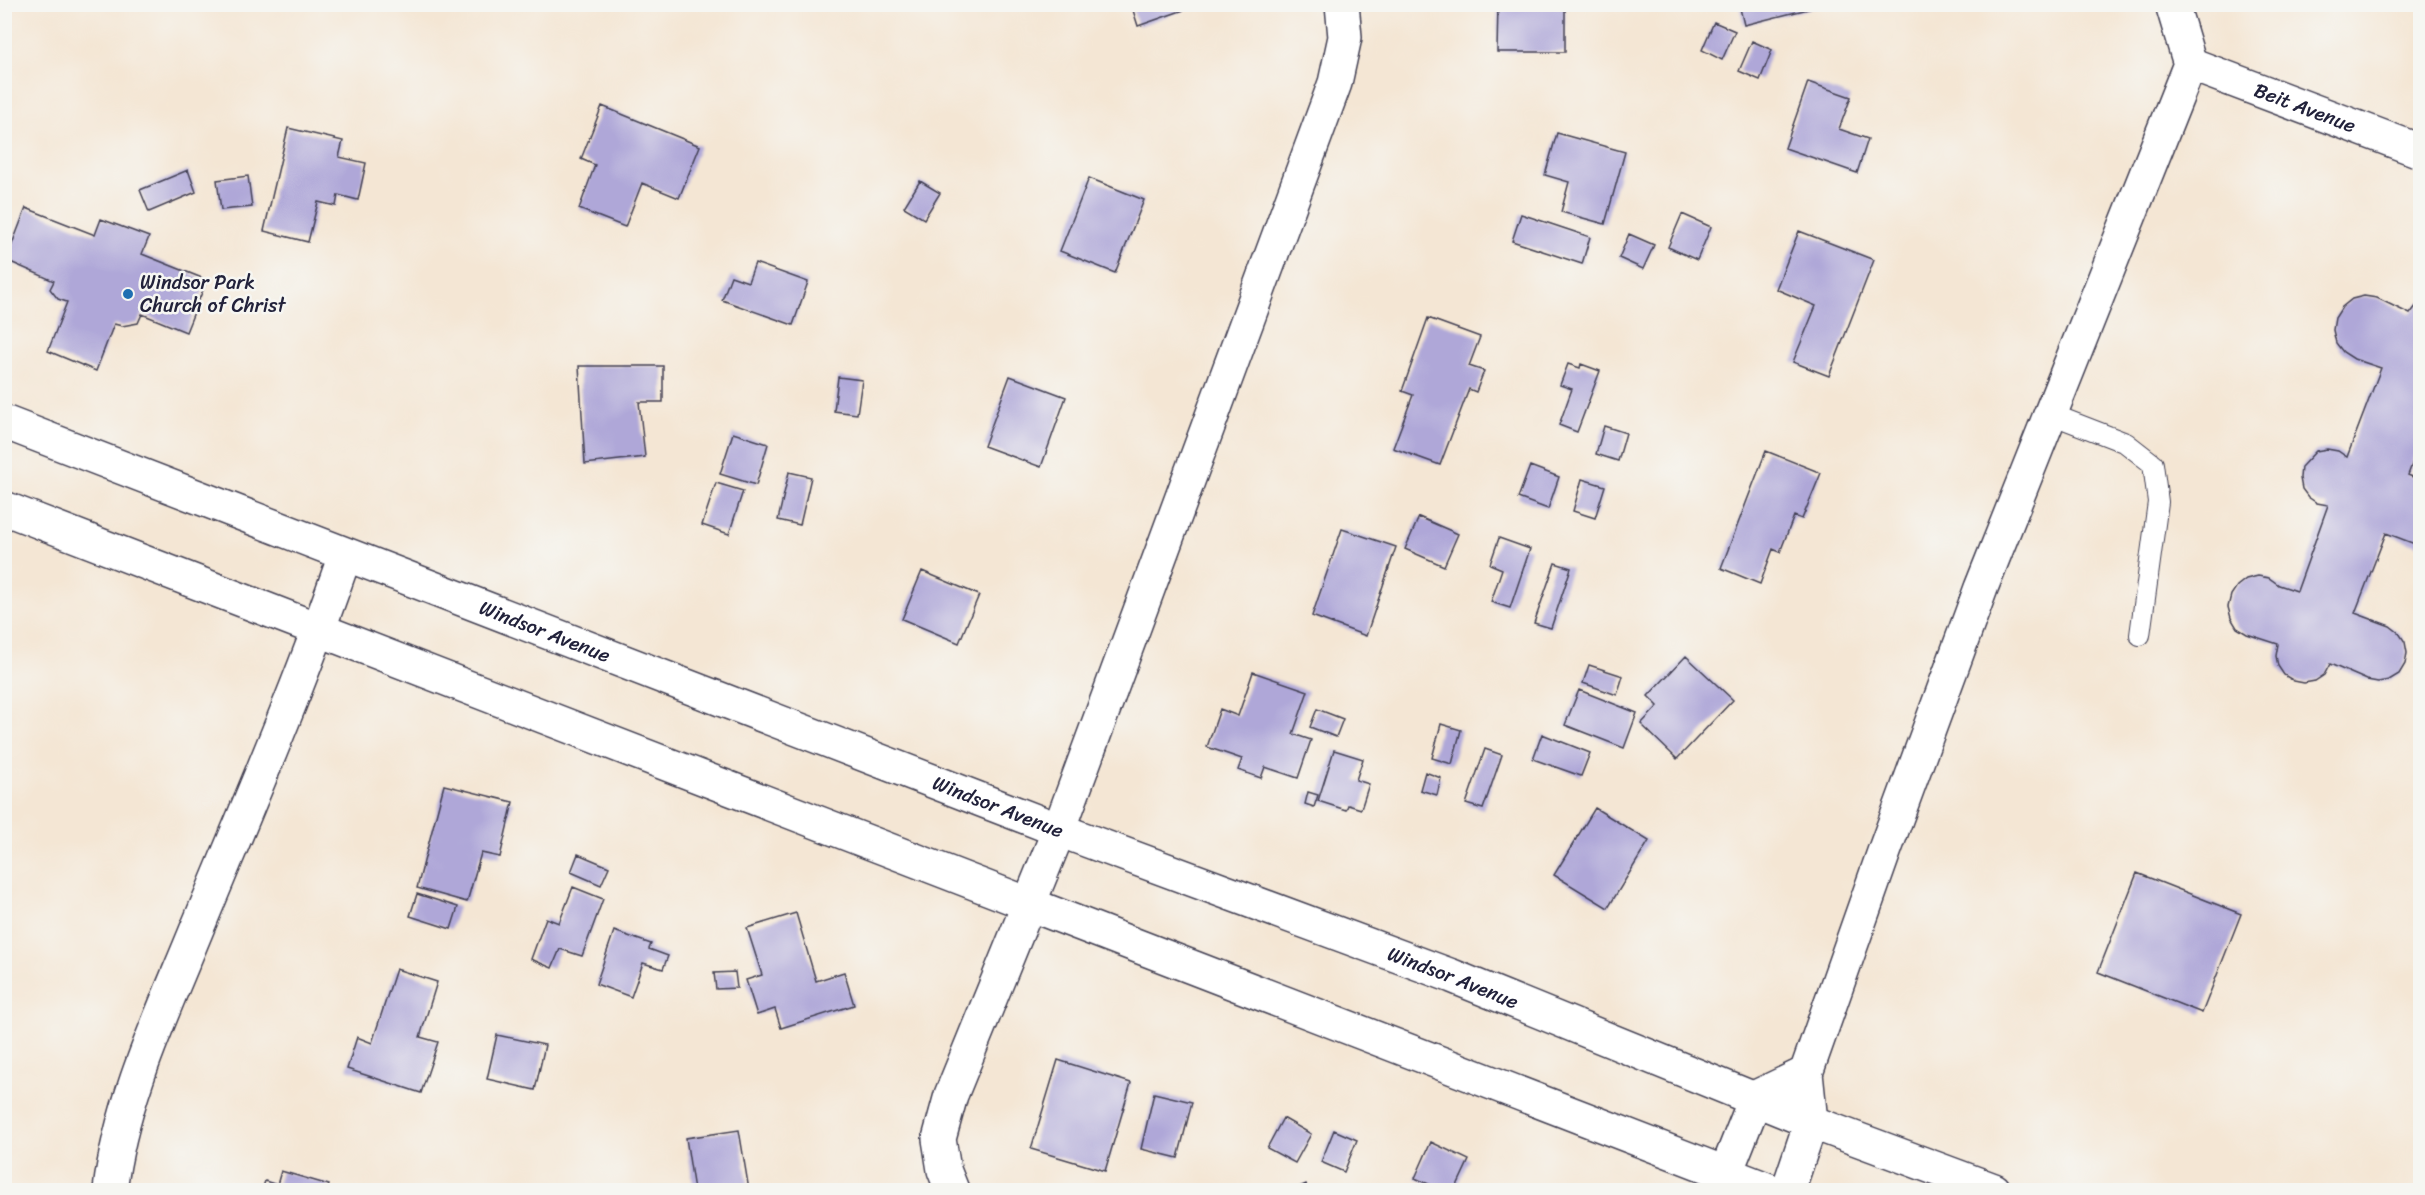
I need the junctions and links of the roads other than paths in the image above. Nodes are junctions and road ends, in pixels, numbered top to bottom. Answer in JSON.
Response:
{"nodes":[{"id":1,"x":1342,"y":4,"type":"edge"},
{"id":2,"x":2172,"y":4,"type":"edge"},
{"id":3,"x":2190,"y":64,"type":"junction"},
{"id":4,"x":2421,"y":151,"type":"edge"},
{"id":5,"x":2051,"y":414,"type":"junction"},
{"id":6,"x":4,"y":422,"type":"edge"},
{"id":7,"x":4,"y":508,"type":"edge"},
{"id":8,"x":345,"y":555,"type":"junction"},
{"id":9,"x":320,"y":631,"type":"junction"},
{"id":10,"x":2140,"y":635,"type":"dead end"},
{"id":11,"x":1059,"y":830,"type":"junction"},
{"id":12,"x":1030,"y":905,"type":"junction"},
{"id":13,"x":1806,"y":1073,"type":"junction"},
{"id":14,"x":1756,"y":1097,"type":"junction"},
{"id":15,"x":1811,"y":1122,"type":"junction"},
{"id":16,"x":1722,"y":1182,"type":"edge"},
{"id":17,"x":110,"y":1191,"type":"edge"},
{"id":18,"x":952,"y":1191,"type":"edge"},
{"id":19,"x":1769,"y":1191,"type":"edge"},
{"id":20,"x":1788,"y":1191,"type":"edge"},
{"id":21,"x":1994,"y":1191,"type":"edge"}],
"edges":[{"from":1,"to":11,"type":"main road"},
{"from":2,"to":3,"type":"main road"},
{"from":3,"to":4,"type":"main road","name":"Beit Avenue"},
{"from":3,"to":5,"type":"main road"},
{"from":5,"to":10,"type":"lane"},
{"from":5,"to":13,"type":"main road"},
{"from":6,"to":8,"type":"main road","name":"Windsor Avenue"},
{"from":7,"to":9,"type":"main road"},
{"from":8,"to":9,"type":"main road"},
{"from":8,"to":11,"type":"main road","name":"Windsor Avenue"},
{"from":9,"to":12,"type":"main road"},
{"from":9,"to":17,"type":"main road"},
{"from":11,"to":12,"type":"main road"},
{"from":11,"to":14,"type":"main road","name":"Windsor Avenue"},
{"from":12,"to":16,"type":"main road"},
{"from":12,"to":18,"type":"main road"},
{"from":13,"to":14,"type":"main road"},
{"from":13,"to":15,"type":"main road"},
{"from":14,"to":15,"type":"main road","name":"Windsor Avenue"},
{"from":14,"to":16,"type":"main road"},
{"from":15,"to":20,"type":"main road"},
{"from":15,"to":21,"type":"main road","name":"Windsor Avenue"},
{"from":16,"to":19,"type":"main road"}]}
